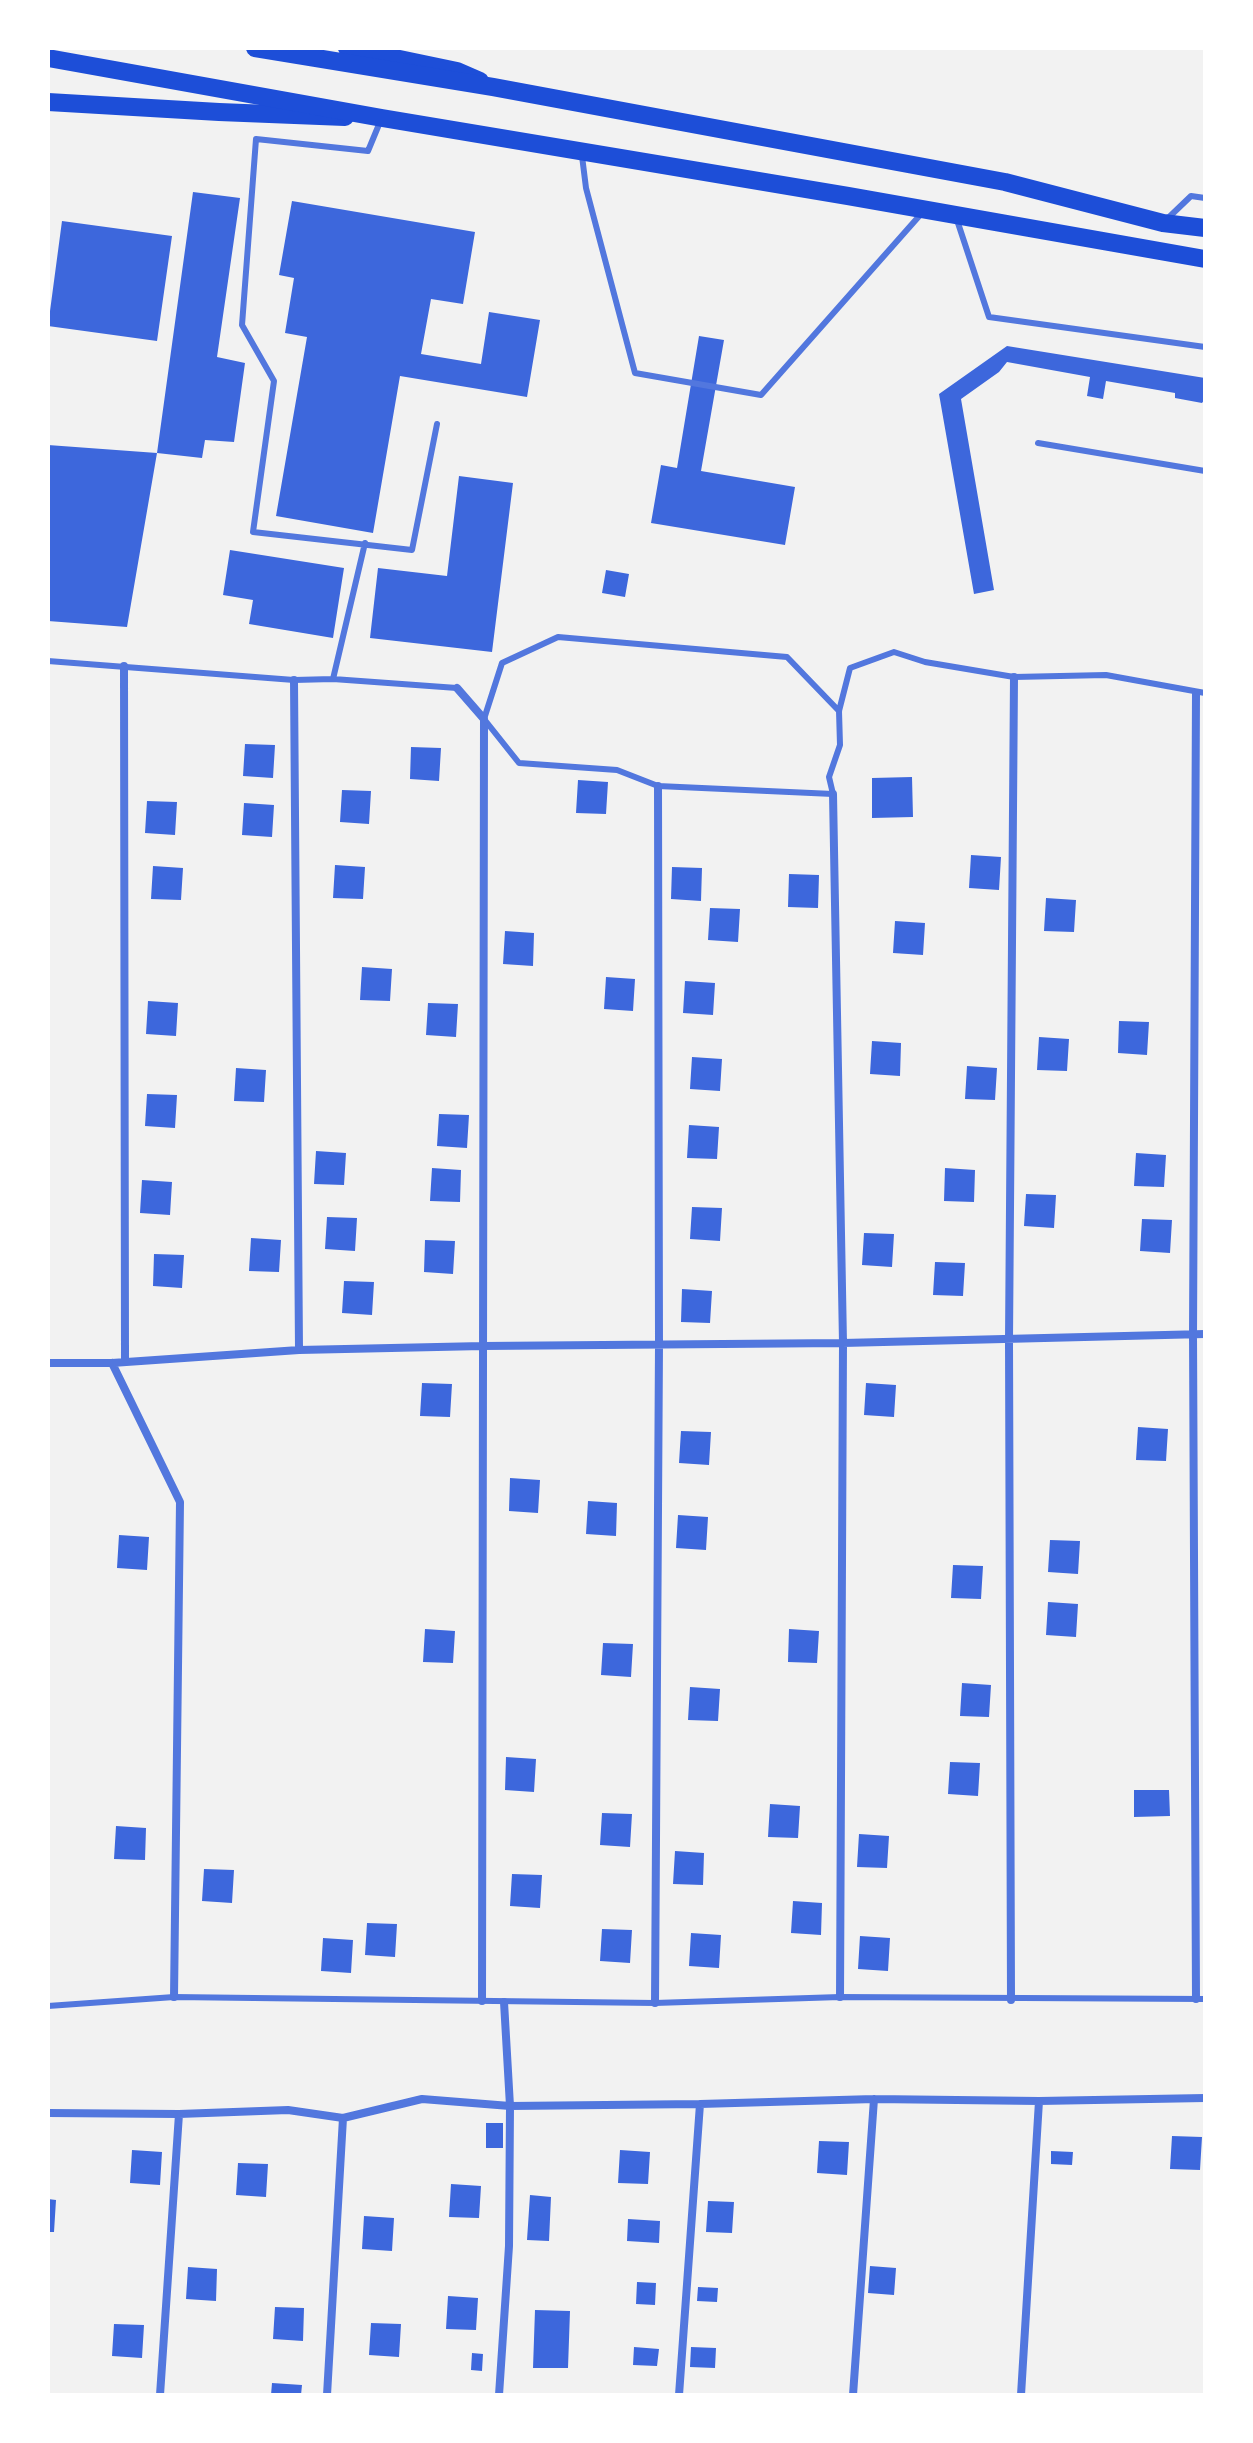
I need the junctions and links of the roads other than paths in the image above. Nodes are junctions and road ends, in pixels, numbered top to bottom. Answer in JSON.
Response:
{"nodes":[{"id":1,"x":255,"y":48,"type":"edge"},
{"id":2,"x":347,"y":48,"type":"edge"},
{"id":3,"x":48,"y":58,"type":"edge"},
{"id":4,"x":493,"y":87,"type":"junction"},
{"id":5,"x":48,"y":102,"type":"edge"},
{"id":6,"x":382,"y":118,"type":"junction"},
{"id":7,"x":581,"y":152,"type":"junction"},
{"id":8,"x":1205,"y":198,"type":"edge"},
{"id":9,"x":924,"y":210,"type":"junction"},
{"id":10,"x":955,"y":215,"type":"junction"},
{"id":11,"x":1163,"y":223,"type":"junction"},
{"id":12,"x":1205,"y":228,"type":"edge"},
{"id":13,"x":1205,"y":259,"type":"edge"},
{"id":14,"x":1205,"y":347,"type":"edge"},
{"id":15,"x":437,"y":424,"type":"dead end"},
{"id":16,"x":1038,"y":443,"type":"dead end"},
{"id":17,"x":1205,"y":471,"type":"edge"},
{"id":18,"x":365,"y":543,"type":"junction"},
{"id":19,"x":48,"y":661,"type":"edge"},
{"id":20,"x":124,"y":666,"type":"junction"},
{"id":21,"x":1014,"y":677,"type":"junction"},
{"id":22,"x":333,"y":679,"type":"junction"},
{"id":23,"x":294,"y":680,"type":"junction"},
{"id":24,"x":457,"y":688,"type":"joint"},
{"id":25,"x":1200,"y":693,"type":"edge"},
{"id":26,"x":839,"y":711,"type":"junction"},
{"id":27,"x":484,"y":719,"type":"junction"},
{"id":28,"x":658,"y":786,"type":"junction"},
{"id":29,"x":833,"y":794,"type":"junction"},
{"id":30,"x":1193,"y":1334,"type":"junction"},
{"id":31,"x":1205,"y":1334,"type":"edge"},
{"id":32,"x":1009,"y":1339,"type":"junction"},
{"id":33,"x":843,"y":1343,"type":"junction"},
{"id":34,"x":659,"y":1345,"type":"junction"},
{"id":35,"x":483,"y":1346,"type":"junction"},
{"id":36,"x":299,"y":1350,"type":"junction"},
{"id":37,"x":125,"y":1361,"type":"junction"},
{"id":38,"x":48,"y":1363,"type":"edge"},
{"id":39,"x":112,"y":1363,"type":"junction"},
{"id":40,"x":174,"y":1997,"type":"junction"},
{"id":41,"x":840,"y":1997,"type":"junction"},
{"id":42,"x":1201,"y":1999,"type":"edge"},
{"id":43,"x":1011,"y":2000,"type":"junction"},
{"id":44,"x":482,"y":2001,"type":"junction"},
{"id":45,"x":504,"y":2002,"type":"junction"},
{"id":46,"x":655,"y":2003,"type":"junction"},
{"id":47,"x":48,"y":2006,"type":"edge"},
{"id":48,"x":1205,"y":2098,"type":"edge"},
{"id":49,"x":874,"y":2099,"type":"junction"},
{"id":50,"x":1039,"y":2101,"type":"junction"},
{"id":51,"x":700,"y":2104,"type":"junction"},
{"id":52,"x":510,"y":2106,"type":"junction"},
{"id":53,"x":48,"y":2113,"type":"edge"},
{"id":54,"x":179,"y":2114,"type":"junction"},
{"id":55,"x":343,"y":2118,"type":"junction"},
{"id":56,"x":160,"y":2395,"type":"edge"},
{"id":57,"x":327,"y":2395,"type":"edge"},
{"id":58,"x":499,"y":2395,"type":"edge"},
{"id":59,"x":679,"y":2395,"type":"edge"},
{"id":60,"x":853,"y":2395,"type":"edge"},
{"id":61,"x":1021,"y":2395,"type":"edge"}],
"edges":[{"from":1,"to":4,"type":"main road"},
{"from":2,"to":4,"type":"main road"},
{"from":3,"to":6,"type":"main road"},
{"from":4,"to":11,"type":"main road"},
{"from":5,"to":6,"type":"main road"},
{"from":6,"to":7,"type":"main road"},
{"from":6,"to":18,"type":"lane"},
{"from":7,"to":9,"type":"main road"},
{"from":7,"to":9,"type":"lane"},
{"from":8,"to":11,"type":"lane"},
{"from":9,"to":10,"type":"main road"},
{"from":10,"to":13,"type":"main road"},
{"from":10,"to":14,"type":"lane"},
{"from":11,"to":12,"type":"main road"},
{"from":15,"to":18,"type":"lane"},
{"from":16,"to":17,"type":"lane"},
{"from":18,"to":22,"type":"lane"},
{"from":19,"to":20,"type":"lane"},
{"from":20,"to":23,"type":"lane"},
{"from":20,"to":37,"type":"street"},
{"from":21,"to":25,"type":"lane"},
{"from":21,"to":26,"type":"lane"},
{"from":21,"to":32,"type":"street"},
{"from":22,"to":23,"type":"lane"},
{"from":22,"to":24,"type":"lane"},
{"from":23,"to":36,"type":"street"},
{"from":24,"to":27,"type":"street"},
{"from":25,"to":30,"type":"street"},
{"from":26,"to":27,"type":"lane"},
{"from":26,"to":29,"type":"lane"},
{"from":27,"to":28,"type":"lane"},
{"from":27,"to":35,"type":"street"},
{"from":28,"to":29,"type":"lane"},
{"from":28,"to":34,"type":"street"},
{"from":29,"to":33,"type":"street"},
{"from":30,"to":31,"type":"street"},
{"from":30,"to":32,"type":"street"},
{"from":30,"to":42,"type":"street"},
{"from":32,"to":33,"type":"street"},
{"from":32,"to":43,"type":"street"},
{"from":33,"to":34,"type":"street"},
{"from":33,"to":41,"type":"street"},
{"from":34,"to":35,"type":"street"},
{"from":34,"to":46,"type":"street"},
{"from":35,"to":36,"type":"street"},
{"from":35,"to":44,"type":"street"},
{"from":36,"to":37,"type":"street"},
{"from":37,"to":39,"type":"street"},
{"from":38,"to":39,"type":"street"},
{"from":39,"to":40,"type":"street"},
{"from":40,"to":44,"type":"lane"},
{"from":40,"to":47,"type":"lane"},
{"from":41,"to":43,"type":"lane"},
{"from":41,"to":46,"type":"lane"},
{"from":42,"to":43,"type":"lane"},
{"from":44,"to":45,"type":"lane"},
{"from":45,"to":46,"type":"lane"},
{"from":45,"to":52,"type":"street"},
{"from":48,"to":50,"type":"street"},
{"from":49,"to":50,"type":"street"},
{"from":49,"to":51,"type":"street"},
{"from":49,"to":60,"type":"street"},
{"from":50,"to":61,"type":"street"},
{"from":51,"to":52,"type":"street"},
{"from":51,"to":59,"type":"street"},
{"from":52,"to":55,"type":"street"},
{"from":52,"to":58,"type":"street"},
{"from":53,"to":54,"type":"street"},
{"from":54,"to":55,"type":"street"},
{"from":54,"to":56,"type":"street"},
{"from":55,"to":57,"type":"street"}]}
